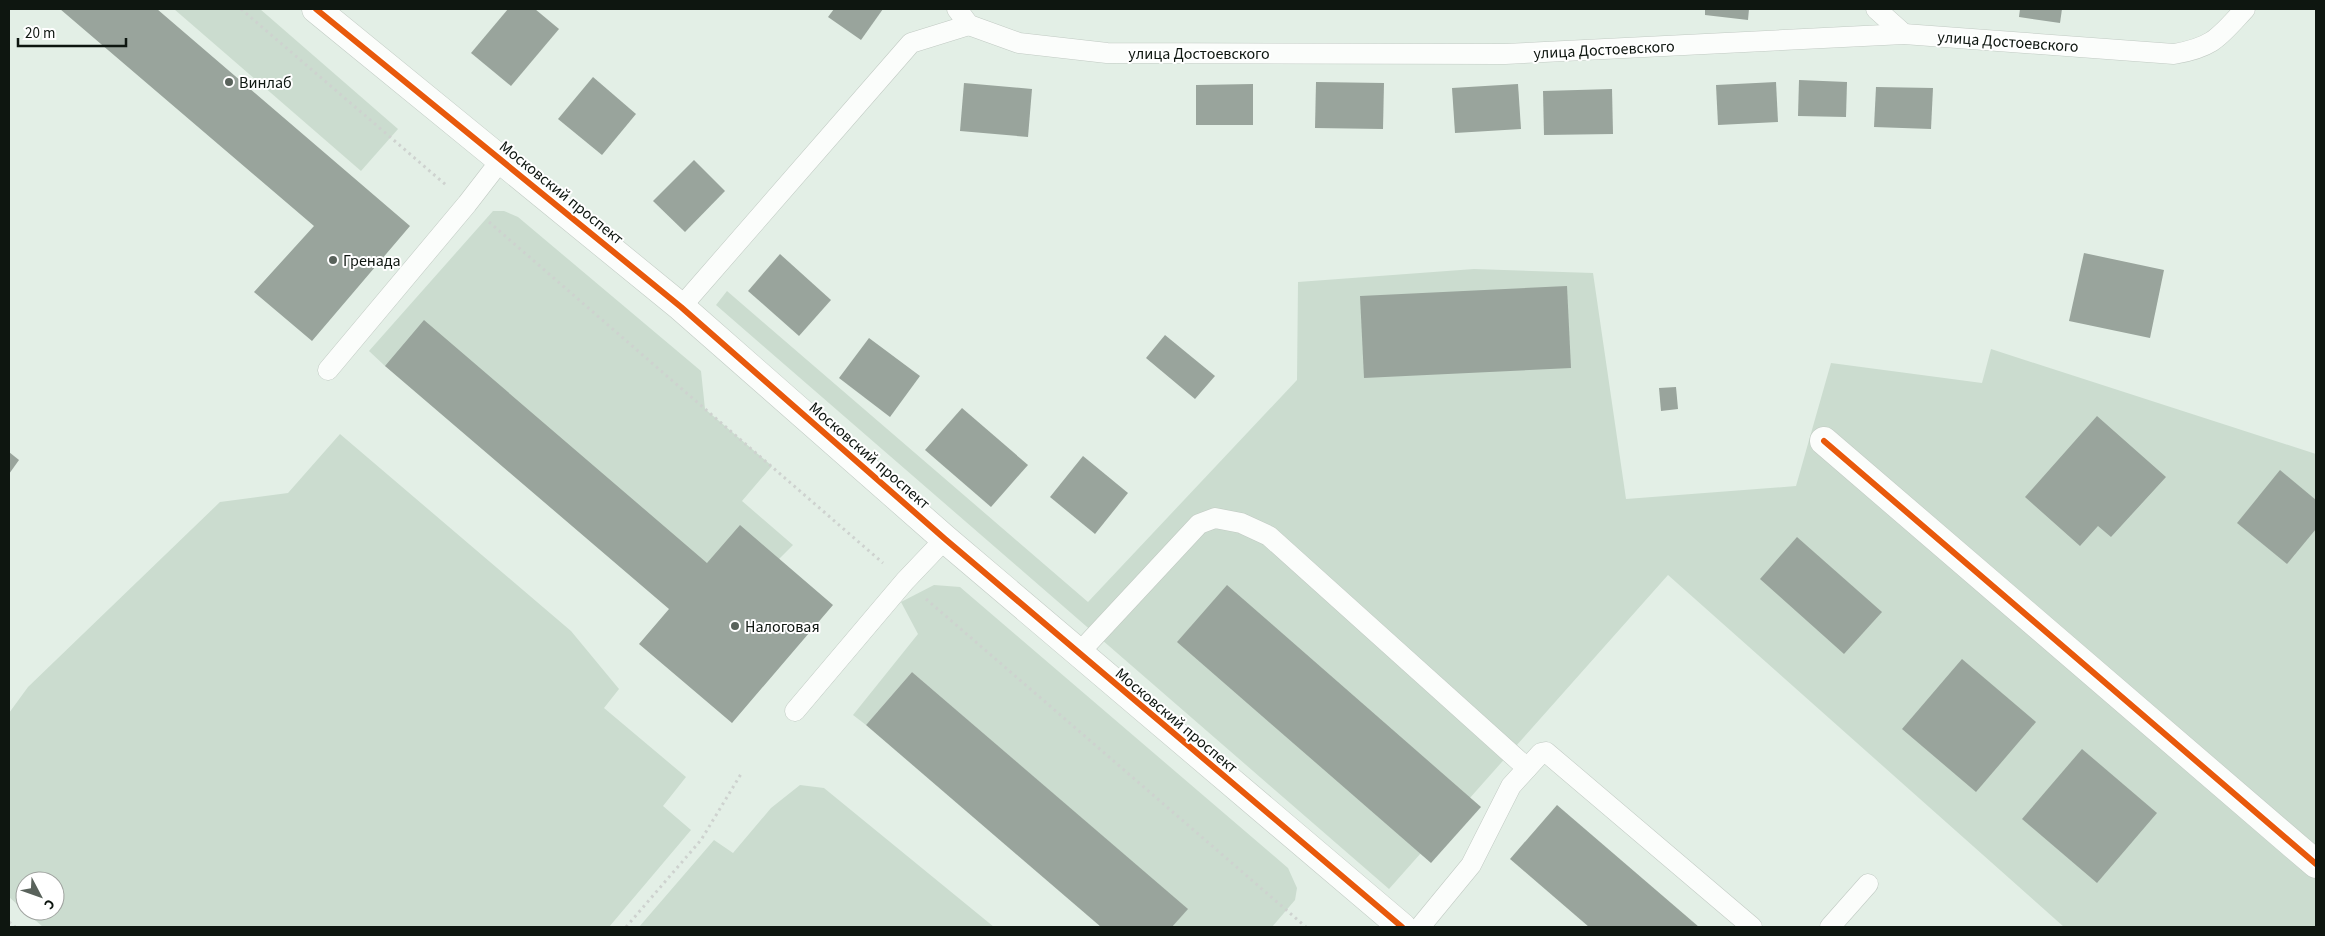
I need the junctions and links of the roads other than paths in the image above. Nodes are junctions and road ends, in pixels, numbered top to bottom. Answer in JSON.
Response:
{"nodes":[{"id":1,"x":316,"y":9,"type":"edge"},
{"id":2,"x":957,"y":9,"type":"edge"},
{"id":3,"x":1876,"y":9,"type":"edge"},
{"id":4,"x":2245,"y":9,"type":"edge"},
{"id":5,"x":969,"y":25,"type":"junction"},
{"id":6,"x":1904,"y":34,"type":"junction"},
{"id":7,"x":501,"y":160,"type":"junction"},
{"id":8,"x":681,"y":308,"type":"junction"},
{"id":9,"x":328,"y":370,"type":"dead end"},
{"id":10,"x":1824,"y":441,"type":"dead end"},
{"id":11,"x":944,"y":539,"type":"junction"},
{"id":12,"x":1078,"y":654,"type":"junction"},
{"id":13,"x":795,"y":711,"type":"dead end"},
{"id":14,"x":1527,"y":768,"type":"junction"},
{"id":15,"x":2316,"y":864,"type":"edge"},
{"id":16,"x":1868,"y":884,"type":"dead end"},
{"id":17,"x":1402,"y":927,"type":"edge"},
{"id":18,"x":1420,"y":927,"type":"edge"},
{"id":19,"x":1752,"y":927,"type":"edge"},
{"id":20,"x":1830,"y":927,"type":"edge"}],
"edges":[{"from":1,"to":7,"type":"street","name":"Московский проспект"},
{"from":2,"to":5,"type":"lane"},
{"from":3,"to":6,"type":"lane"},
{"from":4,"to":6,"type":"lane","name":"улица Достоевского"},
{"from":5,"to":6,"type":"lane","name":"улица Достоевского"},
{"from":5,"to":8,"type":"lane"},
{"from":7,"to":8,"type":"street","name":"Московский проспект"},
{"from":7,"to":9,"type":"lane"},
{"from":8,"to":11,"type":"street","name":"Московский проспект"},
{"from":10,"to":15,"type":"street"},
{"from":11,"to":12,"type":"street","name":"Московский проспект"},
{"from":11,"to":13,"type":"lane"},
{"from":12,"to":14,"type":"lane"},
{"from":12,"to":17,"type":"street","name":"Московский проспект"},
{"from":14,"to":18,"type":"lane"},
{"from":14,"to":19,"type":"lane"},
{"from":16,"to":20,"type":"lane"}]}
